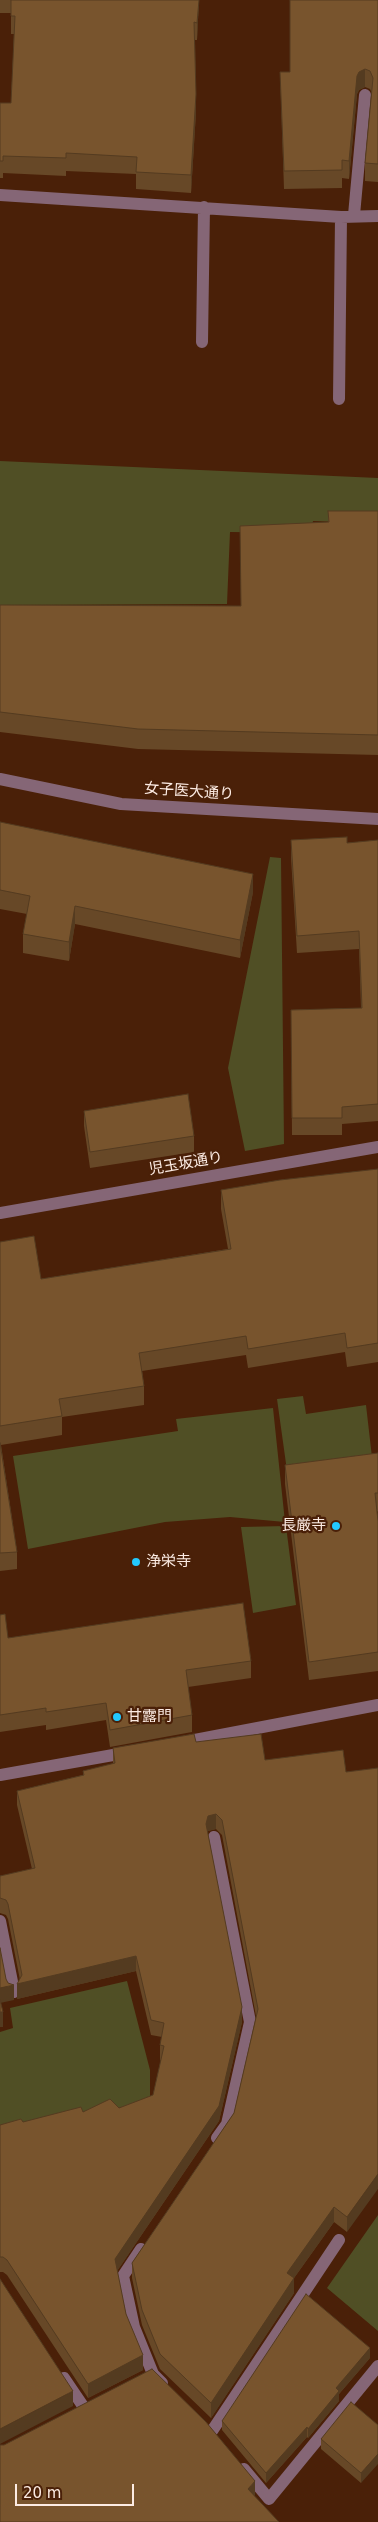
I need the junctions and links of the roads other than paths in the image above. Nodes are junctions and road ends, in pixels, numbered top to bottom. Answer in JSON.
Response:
{"nodes":[{"id":1,"x":365,"y":95,"type":"dead end"},
{"id":2,"x":0,"y":196,"type":"edge"},
{"id":3,"x":204,"y":207,"type":"junction"},
{"id":4,"x":354,"y":215,"type":"junction"},
{"id":5,"x":341,"y":216,"type":"junction"},
{"id":6,"x":378,"y":216,"type":"edge"},
{"id":7,"x":202,"y":342,"type":"dead end"},
{"id":8,"x":340,"y":399,"type":"dead end"},
{"id":9,"x":0,"y":779,"type":"edge"},
{"id":10,"x":378,"y":818,"type":"edge"},
{"id":11,"x":378,"y":1147,"type":"edge"},
{"id":12,"x":0,"y":1213,"type":"edge"},
{"id":13,"x":378,"y":1705,"type":"edge"},
{"id":14,"x":169,"y":1745,"type":"edge"},
{"id":15,"x":143,"y":1750,"type":"edge"},
{"id":16,"x":0,"y":1774,"type":"edge"},
{"id":17,"x":214,"y":1837,"type":"dead end"},
{"id":18,"x":0,"y":1921,"type":"edge"},
{"id":19,"x":14,"y":1992,"type":"edge"},
{"id":20,"x":210,"y":2148,"type":"edge"},
{"id":21,"x":150,"y":2236,"type":"edge"},
{"id":22,"x":339,"y":2240,"type":"dead end"},
{"id":23,"x":378,"y":2366,"type":"edge"},
{"id":24,"x":58,"y":2368,"type":"edge"},
{"id":25,"x":173,"y":2393,"type":"edge"},
{"id":26,"x":85,"y":2409,"type":"edge"},
{"id":27,"x":221,"y":2442,"type":"edge"},
{"id":28,"x":233,"y":2456,"type":"edge"}],
"edges":[{"from":1,"to":4,"type":"street"},
{"from":2,"to":3,"type":"street"},
{"from":3,"to":5,"type":"street"},
{"from":3,"to":7,"type":"street"},
{"from":4,"to":5,"type":"street"},
{"from":4,"to":6,"type":"street"},
{"from":5,"to":8,"type":"street"},
{"from":9,"to":10,"type":"street","name":"女子医大通り"},
{"from":11,"to":12,"type":"street","name":"児玉坂通り"},
{"from":13,"to":14,"type":"street"},
{"from":15,"to":16,"type":"street"},
{"from":17,"to":20,"type":"street"},
{"from":18,"to":19,"type":"street"},
{"from":21,"to":25,"type":"street"},
{"from":22,"to":27,"type":"street"},
{"from":23,"to":28,"type":"street"},
{"from":24,"to":26,"type":"street"}]}
